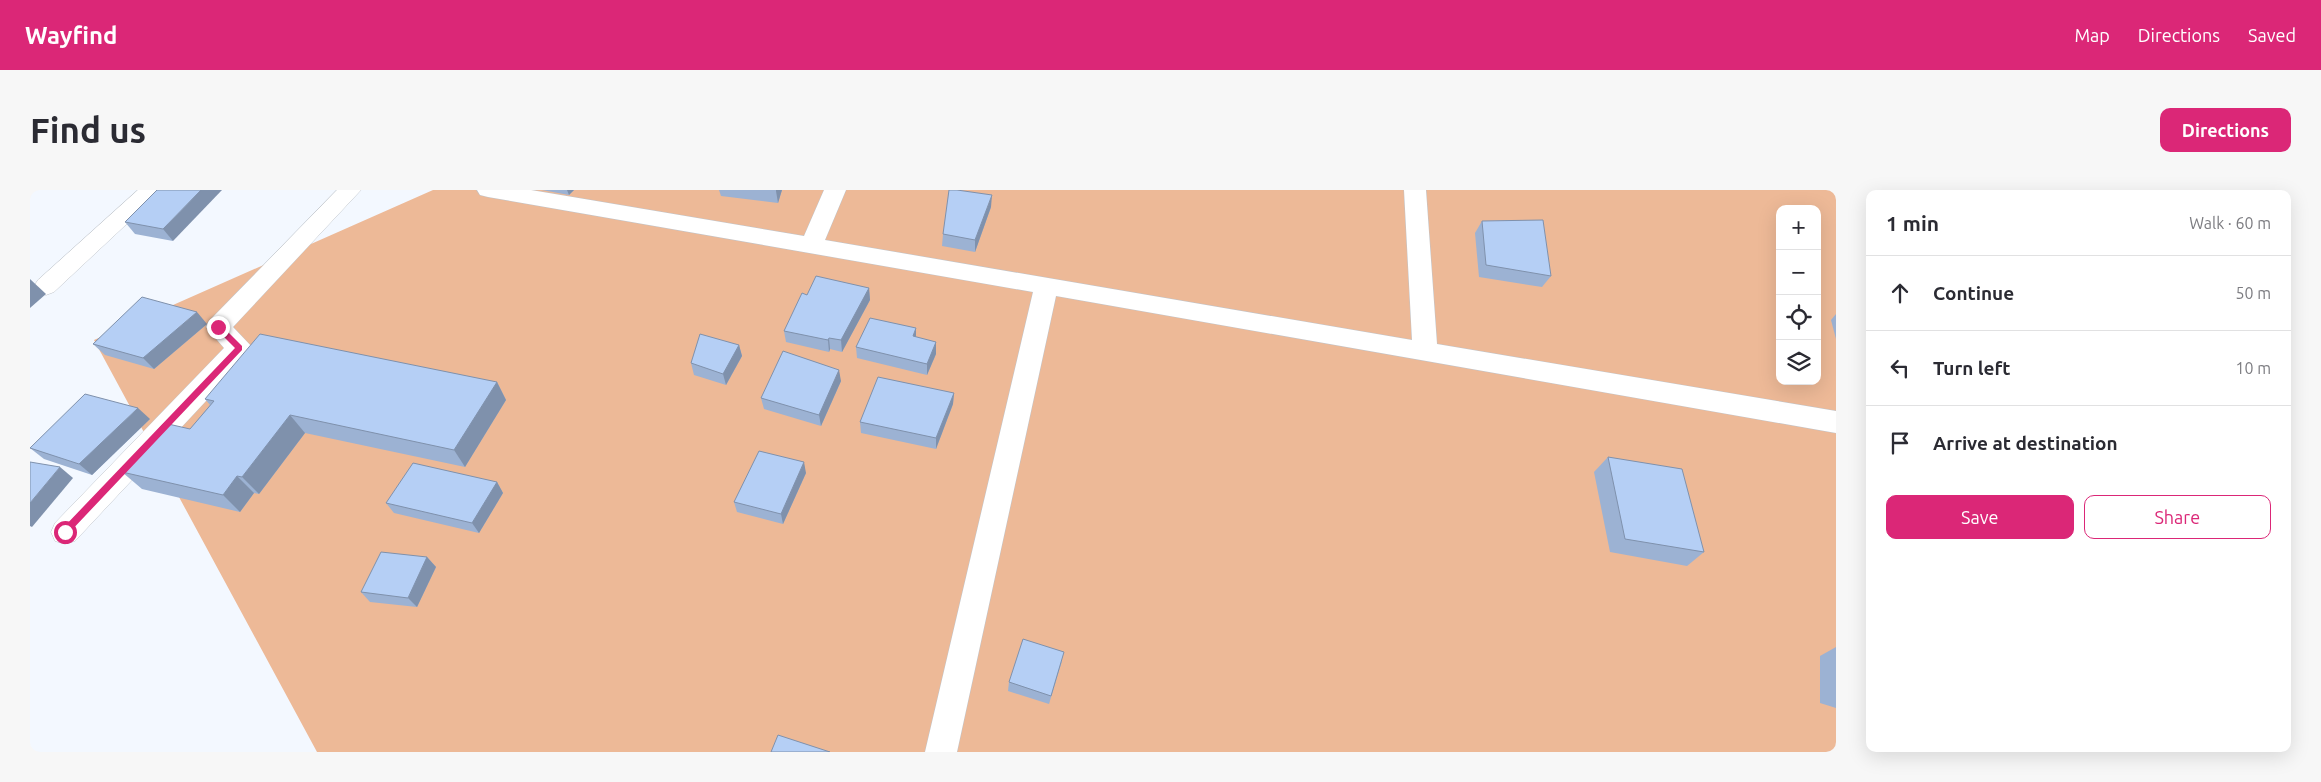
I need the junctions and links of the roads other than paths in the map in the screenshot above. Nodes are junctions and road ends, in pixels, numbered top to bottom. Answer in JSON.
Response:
{"nodes":[{"id":1,"x":152,"y":190,"type":"edge"},
{"id":2,"x":350,"y":190,"type":"edge"},
{"id":3,"x":488,"y":190,"type":"edge"},
{"id":4,"x":836,"y":190,"type":"edge"},
{"id":5,"x":1415,"y":190,"type":"edge"},
{"id":6,"x":811,"y":246,"type":"junction"},
{"id":7,"x":46,"y":286,"type":"dead end"},
{"id":8,"x":1046,"y":286,"type":"junction"},
{"id":9,"x":1425,"y":352,"type":"junction"},
{"id":10,"x":1836,"y":422,"type":"edge"},
{"id":11,"x":65,"y":532,"type":"dead end"},
{"id":12,"x":942,"y":752,"type":"edge"}],
"edges":[{"from":1,"to":7,"type":"street"},
{"from":2,"to":11,"type":"street"},
{"from":3,"to":6,"type":"street"},
{"from":4,"to":6,"type":"street"},
{"from":5,"to":9,"type":"street"},
{"from":6,"to":8,"type":"street"},
{"from":8,"to":9,"type":"street"},
{"from":8,"to":12,"type":"street"},
{"from":9,"to":10,"type":"street"}]}
